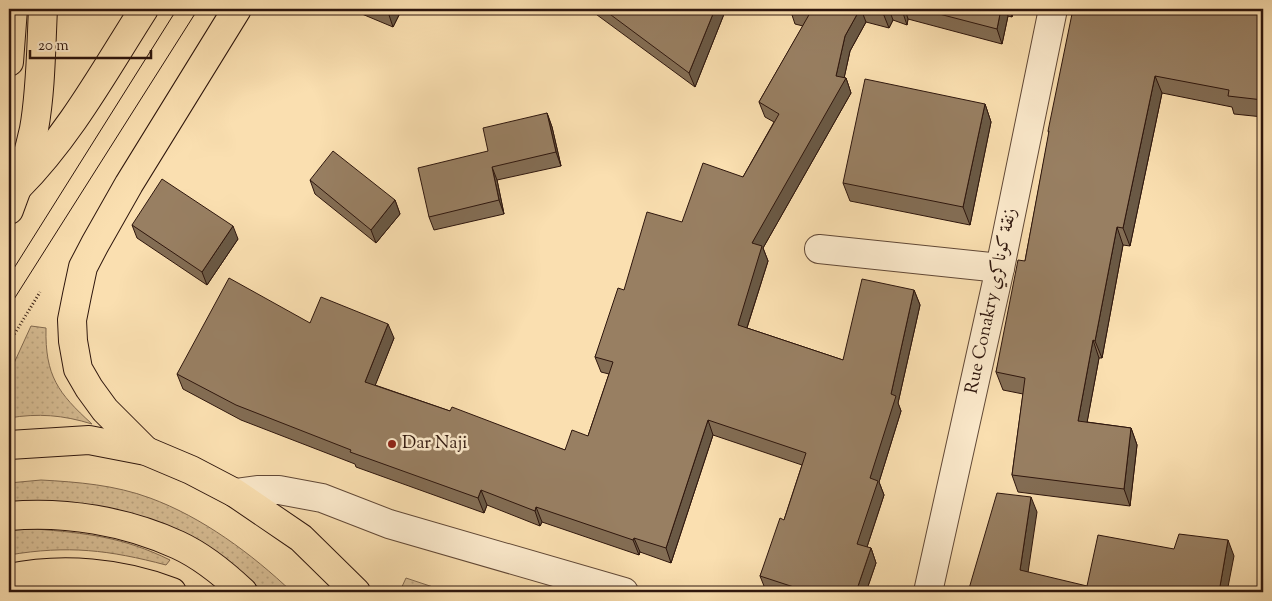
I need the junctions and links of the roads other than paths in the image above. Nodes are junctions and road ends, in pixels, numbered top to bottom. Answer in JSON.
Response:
{"nodes":[{"id":1,"x":13,"y":9,"type":"edge"},
{"id":2,"x":43,"y":9,"type":"edge"},
{"id":3,"x":144,"y":9,"type":"edge"},
{"id":4,"x":237,"y":9,"type":"edge"},
{"id":5,"x":1053,"y":9,"type":"edge"},
{"id":6,"x":9,"y":62,"type":"edge"},
{"id":7,"x":13,"y":199,"type":"edge"},
{"id":8,"x":819,"y":249,"type":"dead end"},
{"id":9,"x":1000,"y":268,"type":"junction"},
{"id":10,"x":9,"y":444,"type":"edge"},
{"id":11,"x":146,"y":451,"type":"junction"},
{"id":12,"x":235,"y":493,"type":"junction"},
{"id":13,"x":9,"y":516,"type":"edge"},
{"id":14,"x":9,"y":578,"type":"edge"},
{"id":15,"x":172,"y":592,"type":"edge"},
{"id":16,"x":243,"y":592,"type":"edge"},
{"id":17,"x":356,"y":592,"type":"edge"},
{"id":18,"x":624,"y":592,"type":"edge"},
{"id":19,"x":928,"y":592,"type":"edge"}],
"edges":[{"from":1,"to":6,"type":"main road"},
{"from":2,"to":7,"type":"main road"},
{"from":3,"to":7,"type":"main road"},
{"from":4,"to":11,"type":"main road"},
{"from":5,"to":9,"type":"street","name":"Rue Conakry زنقة كوناكري"},
{"from":8,"to":9,"type":"street"},
{"from":9,"to":19,"type":"street","name":"Rue Conakry زنقة كوناكري"},
{"from":10,"to":11,"type":"main road"},
{"from":11,"to":12,"type":"main road"},
{"from":12,"to":17,"type":"main road"},
{"from":12,"to":18,"type":"street"},
{"from":13,"to":16,"type":"main road"},
{"from":14,"to":15,"type":"main road"}]}
